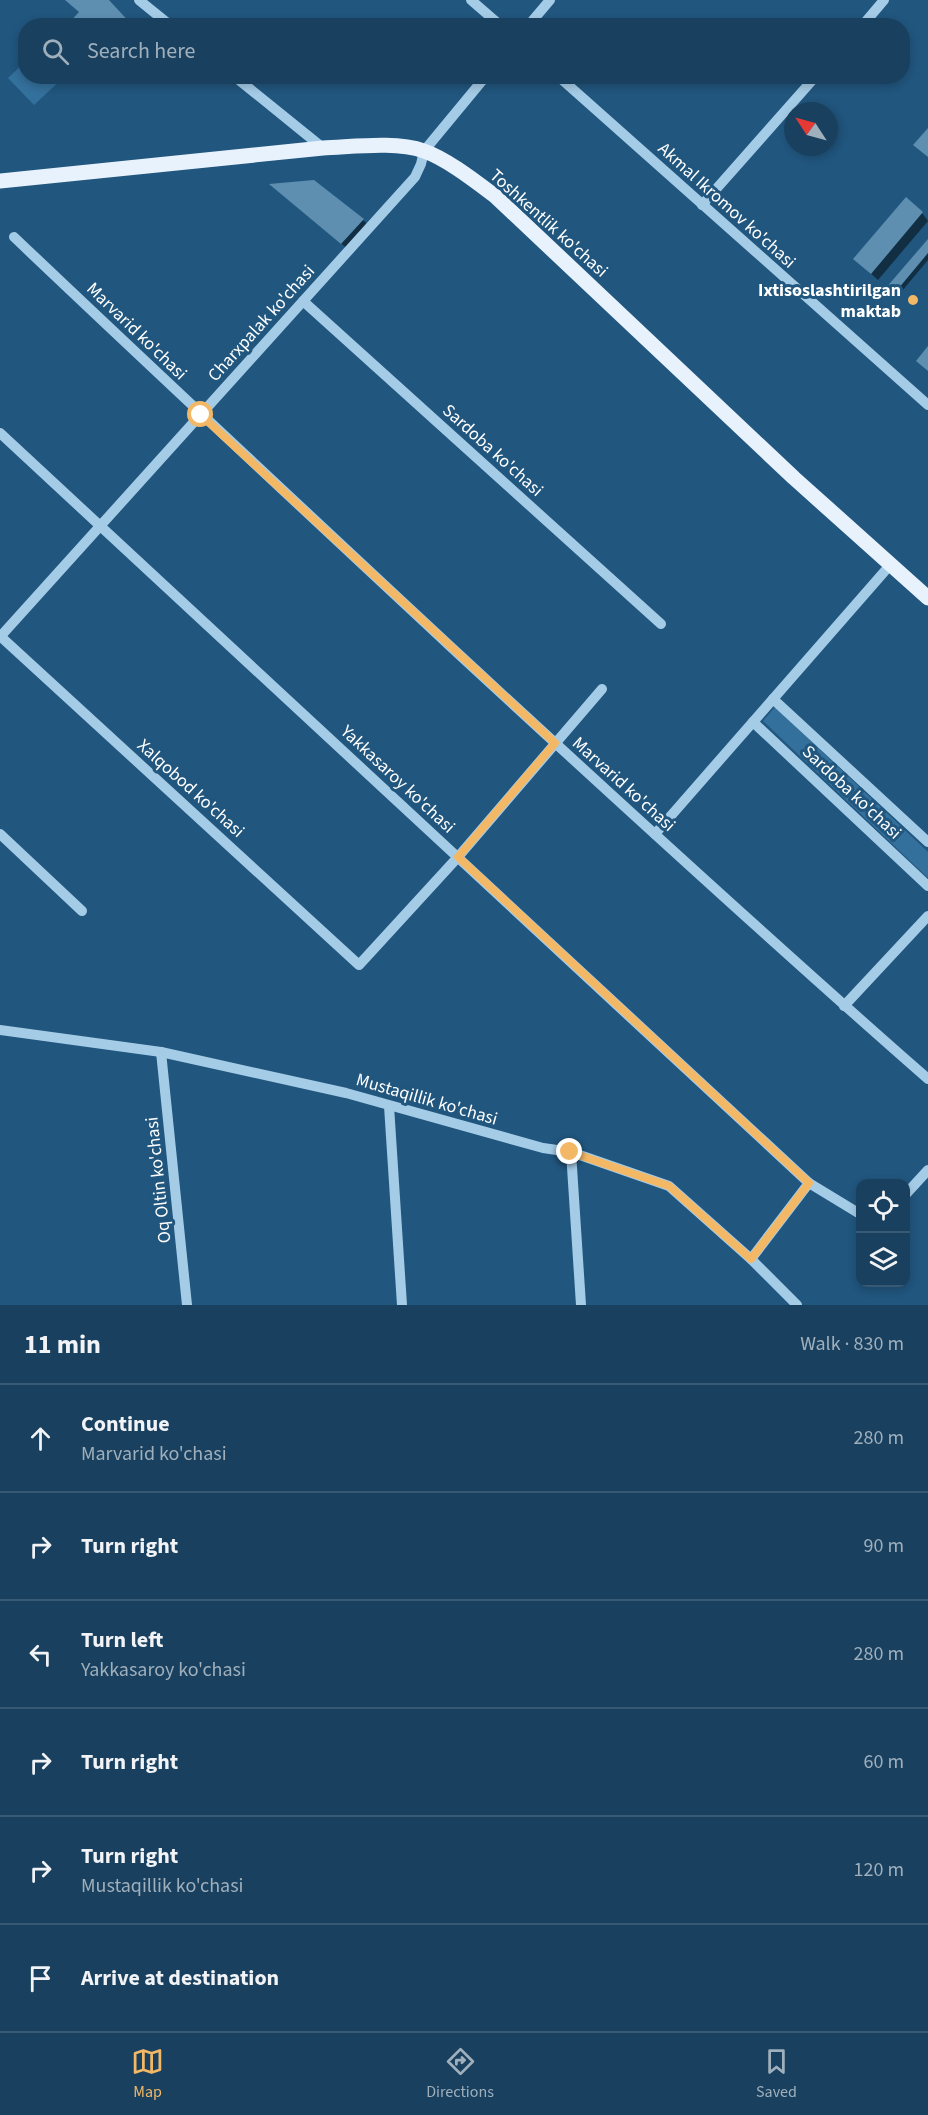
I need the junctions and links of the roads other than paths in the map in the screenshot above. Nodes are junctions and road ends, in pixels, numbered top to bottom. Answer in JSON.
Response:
{"nodes":[{"id":1,"x":139,"y":0,"type":"edge"},
{"id":2,"x":471,"y":0,"type":"edge"},
{"id":3,"x":550,"y":0,"type":"edge"},
{"id":4,"x":884,"y":0,"type":"edge"},
{"id":5,"x":161,"y":18,"type":"edge"},
{"id":6,"x":492,"y":18,"type":"edge"},
{"id":7,"x":535,"y":18,"type":"edge"},
{"id":8,"x":869,"y":18,"type":"edge"},
{"id":9,"x":244,"y":84,"type":"edge"},
{"id":10,"x":479,"y":84,"type":"edge"},
{"id":11,"x":567,"y":84,"type":"edge"},
{"id":12,"x":809,"y":84,"type":"edge"},
{"id":13,"x":323,"y":148,"type":"junction"},
{"id":14,"x":424,"y":151,"type":"junction"},
{"id":15,"x":0,"y":181,"type":"edge"},
{"id":16,"x":702,"y":205,"type":"junction"},
{"id":17,"x":14,"y":237,"type":"dead end"},
{"id":18,"x":303,"y":301,"type":"junction"},
{"id":19,"x":928,"y":405,"type":"edge"},
{"id":20,"x":201,"y":415,"type":"junction"},
{"id":21,"x":0,"y":433,"type":"edge"},
{"id":22,"x":99,"y":525,"type":"junction"},
{"id":23,"x":891,"y":564,"type":"junction"},
{"id":24,"x":928,"y":598,"type":"edge"},
{"id":25,"x":661,"y":624,"type":"dead end"},
{"id":26,"x":0,"y":637,"type":"edge"},
{"id":27,"x":602,"y":689,"type":"dead end"},
{"id":28,"x":773,"y":699,"type":"junction"},
{"id":29,"x":753,"y":722,"type":"junction"},
{"id":30,"x":555,"y":743,"type":"junction"},
{"id":31,"x":0,"y":834,"type":"edge"},
{"id":32,"x":655,"y":834,"type":"junction"},
{"id":33,"x":928,"y":842,"type":"edge"},
{"id":34,"x":458,"y":857,"type":"junction"},
{"id":35,"x":928,"y":886,"type":"edge"},
{"id":36,"x":82,"y":911,"type":"dead end"},
{"id":37,"x":928,"y":916,"type":"edge"},
{"id":38,"x":844,"y":1006,"type":"junction"},
{"id":39,"x":0,"y":1030,"type":"edge"},
{"id":40,"x":161,"y":1052,"type":"junction"},
{"id":41,"x":928,"y":1080,"type":"edge"},
{"id":42,"x":389,"y":1106,"type":"junction"},
{"id":43,"x":570,"y":1152,"type":"junction"},
{"id":44,"x":928,"y":1170,"type":"edge"},
{"id":45,"x":809,"y":1183,"type":"junction"},
{"id":46,"x":910,"y":1190,"type":"edge"},
{"id":47,"x":856,"y":1211,"type":"edge"},
{"id":48,"x":751,"y":1259,"type":"junction"},
{"id":49,"x":187,"y":1305,"type":"edge"},
{"id":50,"x":402,"y":1305,"type":"edge"},
{"id":51,"x":581,"y":1305,"type":"edge"},
{"id":52,"x":797,"y":1305,"type":"edge"}],
"edges":[{"from":1,"to":5,"type":"street"},
{"from":2,"to":6,"type":"street"},
{"from":3,"to":7,"type":"street"},
{"from":4,"to":8,"type":"street"},
{"from":9,"to":13,"type":"street"},
{"from":10,"to":14,"type":"street","name":"Charxpalak ko'chasi"},
{"from":11,"to":16,"type":"street","name":"Akmal Ikromov ko'chasi"},
{"from":12,"to":16,"type":"street"},
{"from":13,"to":14,"type":"main road","name":"Toshkentlik ko'chasi"},
{"from":13,"to":15,"type":"main road","name":"Toshkentlik ko'chasi"},
{"from":14,"to":18,"type":"street","name":"Charxpalak ko'chasi"},
{"from":14,"to":23,"type":"main road","name":"Toshkentlik ko'chasi"},
{"from":16,"to":19,"type":"street","name":"Akmal Ikromov ko'chasi"},
{"from":17,"to":20,"type":"street","name":"Marvarid ko'chasi"},
{"from":18,"to":20,"type":"street","name":"Charxpalak ko'chasi"},
{"from":18,"to":25,"type":"street","name":"Sardoba ko'chasi"},
{"from":20,"to":22,"type":"street","name":"Charxpalak ko'chasi"},
{"from":20,"to":30,"type":"street","name":"Marvarid ko'chasi"},
{"from":21,"to":22,"type":"street","name":"Yakkasaroy ko'chasi"},
{"from":22,"to":26,"type":"street","name":"Charxpalak ko'chasi"},
{"from":22,"to":34,"type":"street","name":"Yakkasaroy ko'chasi"},
{"from":23,"to":24,"type":"main road","name":"Toshkentlik ko'chasi"},
{"from":23,"to":28,"type":"street"},
{"from":26,"to":34,"type":"street","name":"Xalqobod ko'chasi"},
{"from":27,"to":30,"type":"street"},
{"from":28,"to":29,"type":"street"},
{"from":28,"to":33,"type":"street","name":"Sardoba ko'chasi"},
{"from":29,"to":32,"type":"street"},
{"from":29,"to":35,"type":"street","name":"Sardoba ko'chasi"},
{"from":30,"to":32,"type":"street","name":"Marvarid ko'chasi"},
{"from":30,"to":34,"type":"street"},
{"from":31,"to":36,"type":"street"},
{"from":32,"to":38,"type":"street","name":"Marvarid ko'chasi"},
{"from":34,"to":45,"type":"street","name":"Yakkasaroy ko'chasi"},
{"from":37,"to":38,"type":"street"},
{"from":38,"to":41,"type":"street","name":"Marvarid ko'chasi"},
{"from":39,"to":40,"type":"street","name":"Mustaqillik ko'chasi"},
{"from":40,"to":42,"type":"street","name":"Mustaqillik ko'chasi"},
{"from":40,"to":49,"type":"street","name":"Oq Oltin ko'chasi"},
{"from":42,"to":43,"type":"street","name":"Mustaqillik ko'chasi"},
{"from":42,"to":50,"type":"street"},
{"from":43,"to":48,"type":"street","name":"Mustaqillik ko'chasi"},
{"from":43,"to":51,"type":"street"},
{"from":44,"to":46,"type":"street"},
{"from":45,"to":47,"type":"street","name":"Yakkasaroy ko'chasi"},
{"from":45,"to":48,"type":"street"},
{"from":48,"to":52,"type":"street","name":"Mustaqillik ko'chasi"}]}
